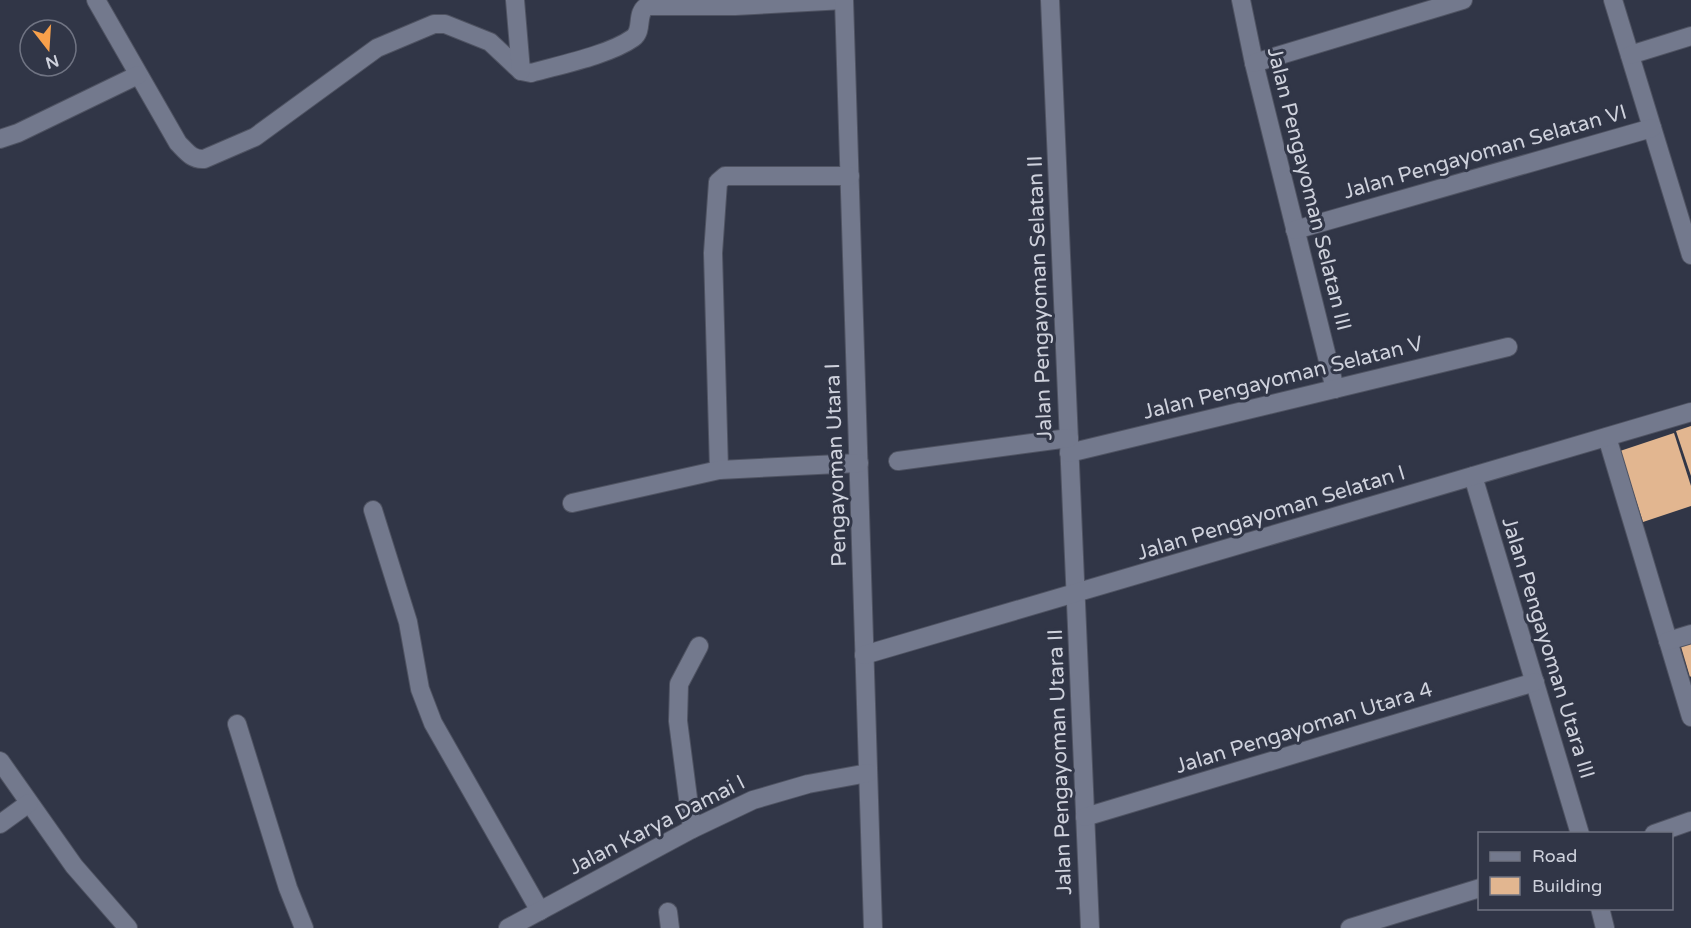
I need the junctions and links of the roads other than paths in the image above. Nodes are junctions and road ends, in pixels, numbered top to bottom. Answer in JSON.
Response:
{"nodes":[{"id":1,"x":96,"y":0,"type":"edge"},
{"id":2,"x":515,"y":0,"type":"edge"},
{"id":3,"x":844,"y":0,"type":"edge"},
{"id":4,"x":1050,"y":0,"type":"edge"},
{"id":5,"x":1241,"y":0,"type":"edge"},
{"id":6,"x":1463,"y":0,"type":"edge"},
{"id":7,"x":1613,"y":0,"type":"edge"},
{"id":8,"x":668,"y":3,"type":"edge"},
{"id":9,"x":1691,"y":36,"type":"edge"},
{"id":10,"x":1630,"y":55,"type":"junction"},
{"id":11,"x":1254,"y":63,"type":"junction"},
{"id":12,"x":521,"y":71,"type":"junction"},
{"id":13,"x":138,"y":75,"type":"junction"},
{"id":14,"x":1652,"y":128,"type":"junction"},
{"id":15,"x":0,"y":139,"type":"edge"},
{"id":16,"x":850,"y":176,"type":"junction"},
{"id":17,"x":1295,"y":230,"type":"junction"},
{"id":18,"x":1688,"y":234,"type":"edge"},
{"id":19,"x":1691,"y":255,"type":"edge"},
{"id":20,"x":1508,"y":347,"type":"dead end"},
{"id":21,"x":1335,"y":389,"type":"junction"},
{"id":22,"x":1691,"y":412,"type":"edge"},
{"id":23,"x":1607,"y":437,"type":"junction"},
{"id":24,"x":1069,"y":446,"type":"junction"},
{"id":25,"x":898,"y":461,"type":"dead end"},
{"id":26,"x":859,"y":463,"type":"junction"},
{"id":27,"x":719,"y":470,"type":"junction"},
{"id":28,"x":1473,"y":476,"type":"junction"},
{"id":29,"x":572,"y":503,"type":"dead end"},
{"id":30,"x":373,"y":510,"type":"dead end"},
{"id":31,"x":1076,"y":594,"type":"junction"},
{"id":32,"x":1691,"y":634,"type":"edge"},
{"id":33,"x":1668,"y":641,"type":"junction"},
{"id":34,"x":699,"y":646,"type":"dead end"},
{"id":35,"x":864,"y":655,"type":"junction"},
{"id":36,"x":1535,"y":682,"type":"junction"},
{"id":37,"x":1691,"y":717,"type":"edge"},
{"id":38,"x":237,"y":724,"type":"dead end"},
{"id":39,"x":0,"y":761,"type":"edge"},
{"id":40,"x":868,"y":773,"type":"junction"},
{"id":41,"x":29,"y":803,"type":"junction"},
{"id":42,"x":1085,"y":817,"type":"junction"},
{"id":43,"x":1691,"y":821,"type":"edge"},
{"id":44,"x":0,"y":824,"type":"edge"},
{"id":45,"x":692,"y":829,"type":"junction"},
{"id":46,"x":1579,"y":832,"type":"edge"},
{"id":47,"x":1660,"y":832,"type":"edge"},
{"id":48,"x":1478,"y":888,"type":"edge"},
{"id":49,"x":1600,"y":910,"type":"edge"},
{"id":50,"x":540,"y":911,"type":"junction"},
{"id":51,"x":128,"y":928,"type":"edge"},
{"id":52,"x":304,"y":928,"type":"edge"},
{"id":53,"x":508,"y":928,"type":"edge"},
{"id":54,"x":873,"y":928,"type":"edge"},
{"id":55,"x":1090,"y":928,"type":"edge"},
{"id":56,"x":1350,"y":928,"type":"edge"},
{"id":57,"x":1605,"y":928,"type":"edge"}],
"edges":[{"from":1,"to":13,"type":"street"},
{"from":2,"to":12,"type":"street"},
{"from":3,"to":8,"type":"street"},
{"from":3,"to":16,"type":"street","name":"Pengayoman Utara I"},
{"from":4,"to":24,"type":"street","name":"Jalan Pengayoman Selatan II"},
{"from":5,"to":11,"type":"street","name":"Jalan Pengayoman Selatan III"},
{"from":6,"to":11,"type":"street"},
{"from":7,"to":10,"type":"street"},
{"from":8,"to":12,"type":"street"},
{"from":9,"to":10,"type":"street"},
{"from":10,"to":14,"type":"street"},
{"from":11,"to":17,"type":"street","name":"Jalan Pengayoman Selatan III"},
{"from":12,"to":13,"type":"street"},
{"from":13,"to":15,"type":"street"},
{"from":14,"to":17,"type":"street","name":"Jalan Pengayoman Selatan VI"},
{"from":14,"to":18,"type":"street"},
{"from":16,"to":26,"type":"street","name":"Pengayoman Utara I"},
{"from":16,"to":27,"type":"street"},
{"from":17,"to":21,"type":"street","name":"Jalan Pengayoman Selatan III"},
{"from":18,"to":19,"type":"street"},
{"from":20,"to":21,"type":"street","name":"Jalan Pengayoman Selatan V"},
{"from":21,"to":24,"type":"street","name":"Jalan Pengayoman Selatan V"},
{"from":22,"to":23,"type":"street","name":"Jalan Pengayoman Selatan I"},
{"from":23,"to":28,"type":"street","name":"Jalan Pengayoman Selatan I"},
{"from":23,"to":33,"type":"street"},
{"from":24,"to":25,"type":"street","name":"Jalan Pengayoman Selatan V"},
{"from":24,"to":31,"type":"street","name":"Jalan Pengayoman Selatan II"},
{"from":26,"to":27,"type":"street"},
{"from":26,"to":35,"type":"street","name":"Pengayoman Utara I"},
{"from":27,"to":29,"type":"street"},
{"from":28,"to":31,"type":"street","name":"Jalan Pengayoman Selatan I"},
{"from":28,"to":36,"type":"street","name":"Jalan Pengayoman Utara III"},
{"from":30,"to":50,"type":"street"},
{"from":31,"to":35,"type":"street","name":"Jalan Pengayoman Selatan I"},
{"from":31,"to":42,"type":"street","name":"Jalan Pengayoman Utara II"},
{"from":32,"to":33,"type":"street"},
{"from":33,"to":37,"type":"street"},
{"from":34,"to":45,"type":"street"},
{"from":35,"to":40,"type":"street","name":"Pengayoman Utara I"},
{"from":36,"to":42,"type":"street","name":"Jalan Pengayoman Utara 4"},
{"from":36,"to":46,"type":"street","name":"Jalan Pengayoman Utara III"},
{"from":38,"to":52,"type":"street"},
{"from":39,"to":41,"type":"street"},
{"from":40,"to":45,"type":"street","name":"Jalan Karya Damai I"},
{"from":40,"to":54,"type":"street","name":"Pengayoman Utara I"},
{"from":41,"to":44,"type":"street"},
{"from":41,"to":51,"type":"street"},
{"from":42,"to":55,"type":"street","name":"Jalan Pengayoman Utara II"},
{"from":43,"to":47,"type":"street"},
{"from":45,"to":50,"type":"street","name":"Jalan Karya Damai I"},
{"from":48,"to":56,"type":"street"},
{"from":49,"to":57,"type":"street"},
{"from":50,"to":53,"type":"street","name":"Jalan Karya Damai I"}]}
